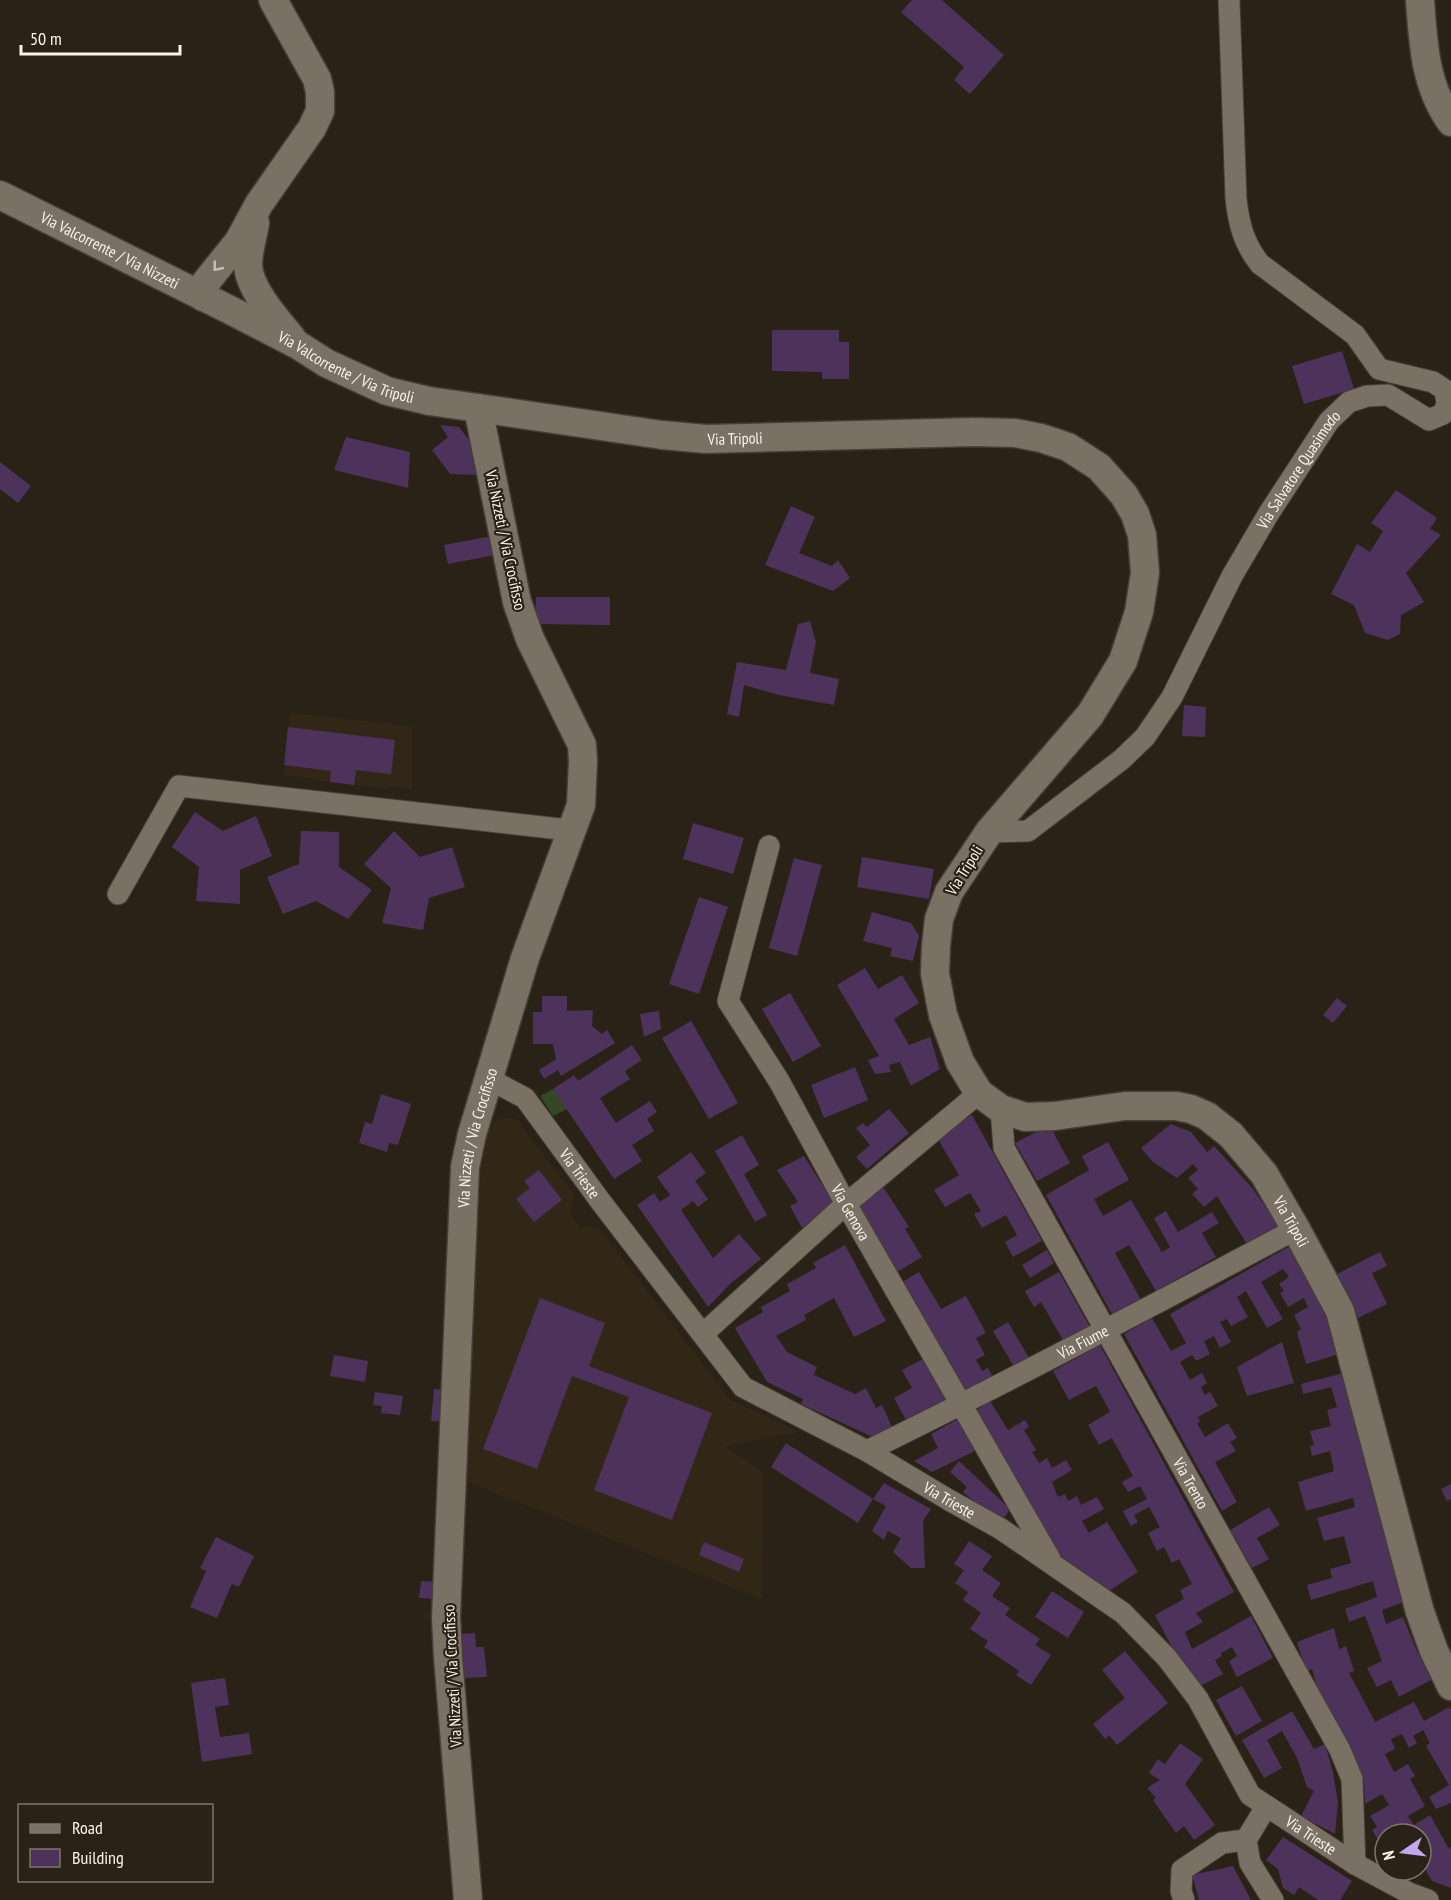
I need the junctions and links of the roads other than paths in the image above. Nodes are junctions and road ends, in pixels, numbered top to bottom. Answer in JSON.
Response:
{"nodes":[{"id":1,"x":273,"y":0,"type":"edge"},
{"id":2,"x":1229,"y":0,"type":"edge"},
{"id":3,"x":1420,"y":0,"type":"edge"},
{"id":4,"x":1451,"y":123,"type":"edge"},
{"id":5,"x":0,"y":195,"type":"edge"},
{"id":6,"x":259,"y":204,"type":"junction"},
{"id":7,"x":250,"y":278,"type":"junction"},
{"id":8,"x":219,"y":304,"type":"junction"},
{"id":9,"x":298,"y":345,"type":"junction"},
{"id":10,"x":478,"y":408,"type":"junction"},
{"id":11,"x":572,"y":832,"type":"junction"},
{"id":12,"x":988,"y":832,"type":"junction"},
{"id":13,"x":770,"y":846,"type":"dead end"},
{"id":14,"x":118,"y":894,"type":"dead end"},
{"id":15,"x":489,"y":1079,"type":"junction"},
{"id":16,"x":990,"y":1101,"type":"junction"},
{"id":17,"x":846,"y":1204,"type":"junction"},
{"id":18,"x":1296,"y":1229,"type":"junction"},
{"id":19,"x":1107,"y":1330,"type":"junction"},
{"id":20,"x":703,"y":1334,"type":"junction"},
{"id":21,"x":962,"y":1405,"type":"junction"},
{"id":22,"x":867,"y":1451,"type":"junction"},
{"id":23,"x":1053,"y":1565,"type":"junction"},
{"id":24,"x":1451,"y":1686,"type":"edge"},
{"id":25,"x":1266,"y":1807,"type":"junction"},
{"id":26,"x":1246,"y":1840,"type":"junction"},
{"id":27,"x":1355,"y":1864,"type":"junction"},
{"id":28,"x":468,"y":1900,"type":"edge"},
{"id":29,"x":1184,"y":1900,"type":"edge"},
{"id":30,"x":1273,"y":1900,"type":"edge"},
{"id":31,"x":1428,"y":1900,"type":"edge"}],
"edges":[{"from":1,"to":6,"type":"street"},
{"from":2,"to":12,"type":"street","name":"Via Salvatore Quasimodo"},
{"from":3,"to":4,"type":"street"},
{"from":5,"to":8,"type":"street","name":"Via Valcorrente / Via Nizzeti"},
{"from":6,"to":7,"type":"street"},
{"from":6,"to":8,"type":"street","one_way":true},
{"from":7,"to":8,"type":"street"},
{"from":7,"to":9,"type":"street"},
{"from":8,"to":9,"type":"street","name":"Via Valcorrente / Via Tripoli"},
{"from":9,"to":10,"type":"street","name":"Via Valcorrente / Via Tripoli"},
{"from":10,"to":11,"type":"street","name":"Via Nizzeti / Via Crocifisso"},
{"from":10,"to":12,"type":"street","name":"Via Tripoli"},
{"from":11,"to":14,"type":"street"},
{"from":11,"to":15,"type":"street","name":"Via Nizzeti / Via Crocifisso"},
{"from":12,"to":16,"type":"street","name":"Via Tripoli"},
{"from":13,"to":17,"type":"street","name":"Via Genova"},
{"from":15,"to":20,"type":"street","name":"Via Trieste"},
{"from":15,"to":28,"type":"street","name":"Via Nizzeti / Via Crocifisso"},
{"from":16,"to":17,"type":"street"},
{"from":16,"to":18,"type":"street","name":"Via Tripoli"},
{"from":16,"to":19,"type":"street","name":"Via Trento"},
{"from":17,"to":20,"type":"street"},
{"from":17,"to":21,"type":"street","name":"Via Genova"},
{"from":18,"to":19,"type":"street","name":"Via Fiume"},
{"from":18,"to":24,"type":"street","name":"Via Tripoli"},
{"from":19,"to":21,"type":"street","name":"Via Fiume"},
{"from":19,"to":27,"type":"street","name":"Via Trento"},
{"from":20,"to":22,"type":"street","name":"Via Trieste"},
{"from":21,"to":22,"type":"street","name":"Via Fiume"},
{"from":21,"to":23,"type":"street","name":"Via Genova"},
{"from":22,"to":23,"type":"street","name":"Via Trieste"},
{"from":23,"to":25,"type":"street","name":"Via Trieste"},
{"from":25,"to":26,"type":"street"},
{"from":25,"to":27,"type":"street","name":"Via Trieste"},
{"from":26,"to":29,"type":"street"},
{"from":26,"to":30,"type":"street"},
{"from":27,"to":31,"type":"street","name":"Via Trieste"}]}
